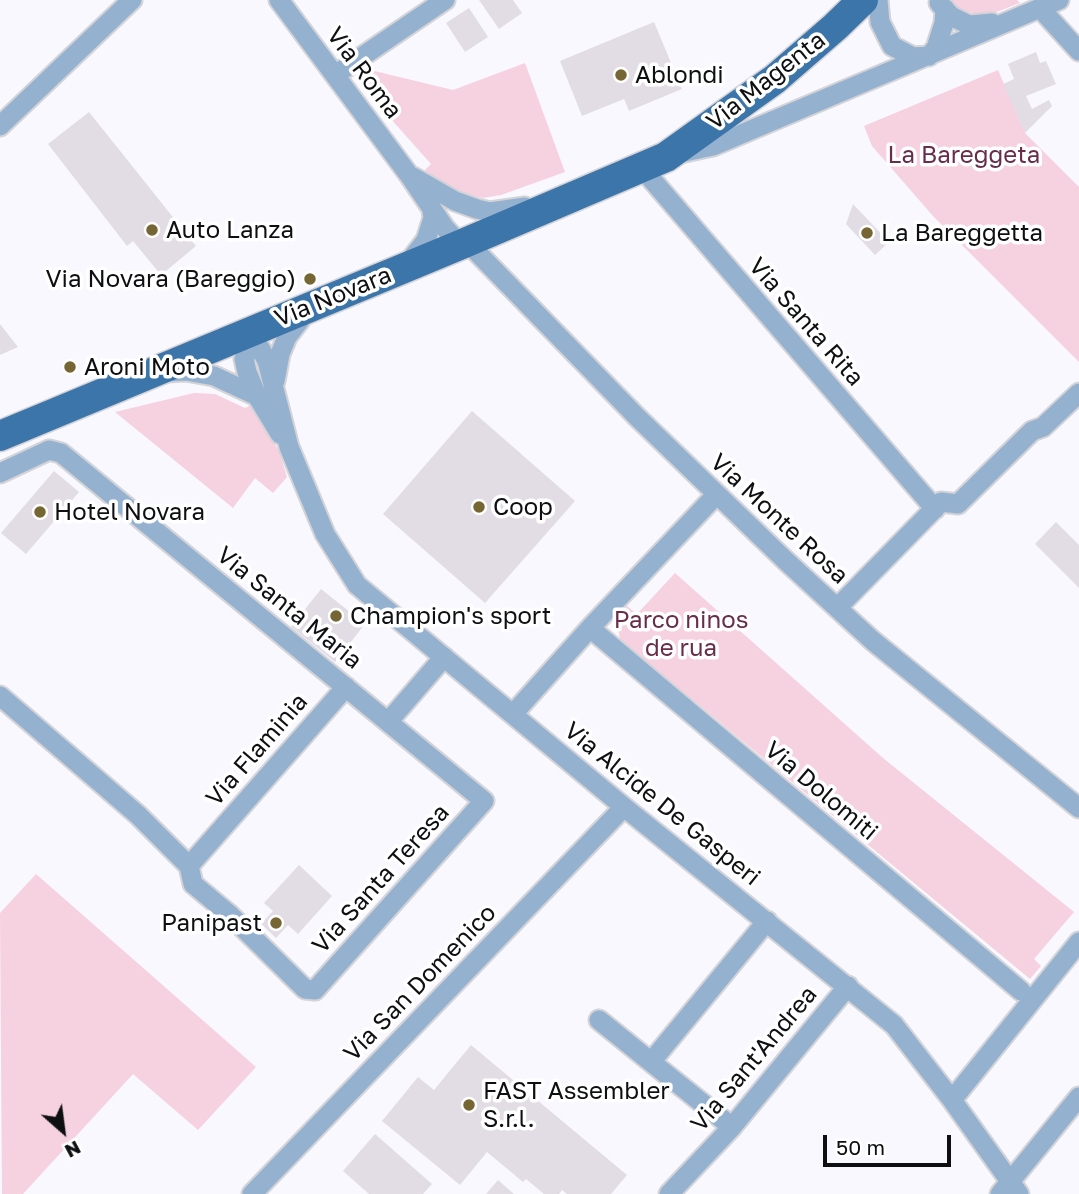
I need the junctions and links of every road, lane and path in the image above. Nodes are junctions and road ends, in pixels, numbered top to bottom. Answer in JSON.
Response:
{"nodes":[{"id":1,"x":132,"y":0,"type":"edge"},
{"id":2,"x":445,"y":0,"type":"edge"},
{"id":3,"x":863,"y":0,"type":"edge"},
{"id":4,"x":878,"y":0,"type":"edge"},
{"id":5,"x":1059,"y":0,"type":"edge"},
{"id":6,"x":286,"y":2,"type":"edge"},
{"id":7,"x":940,"y":5,"type":"edge"},
{"id":8,"x":1040,"y":8,"type":"junction"},
{"id":9,"x":1079,"y":51,"type":"edge"},
{"id":10,"x":929,"y":57,"type":"junction"},
{"id":11,"x":335,"y":75,"type":"junction"},
{"id":12,"x":0,"y":126,"type":"edge"},
{"id":13,"x":654,"y":162,"type":"junction"},
{"id":14,"x":409,"y":175,"type":"junction"},
{"id":15,"x":436,"y":191,"type":"junction"},
{"id":16,"x":560,"y":202,"type":"junction"},
{"id":17,"x":432,"y":211,"type":"junction"},
{"id":18,"x":467,"y":242,"type":"junction"},
{"id":19,"x":401,"y":270,"type":"junction"},
{"id":20,"x":312,"y":305,"type":"junction"},
{"id":21,"x":247,"y":336,"type":"junction"},
{"id":22,"x":151,"y":373,"type":"junction"},
{"id":23,"x":265,"y":391,"type":"junction"},
{"id":24,"x":1079,"y":393,"type":"edge"},
{"id":25,"x":0,"y":436,"type":"edge"},
{"id":26,"x":0,"y":473,"type":"edge"},
{"id":27,"x":716,"y":495,"type":"junction"},
{"id":28,"x":934,"y":509,"type":"junction"},
{"id":29,"x":837,"y":608,"type":"junction"},
{"id":30,"x":590,"y":628,"type":"junction"},
{"id":31,"x":444,"y":657,"type":"junction"},
{"id":32,"x":346,"y":687,"type":"junction"},
{"id":33,"x":0,"y":696,"type":"edge"},
{"id":34,"x":513,"y":714,"type":"junction"},
{"id":35,"x":388,"y":722,"type":"junction"},
{"id":36,"x":484,"y":801,"type":"joint"},
{"id":37,"x":624,"y":807,"type":"junction"},
{"id":38,"x":1079,"y":808,"type":"edge"},
{"id":39,"x":189,"y":866,"type":"junction"},
{"id":40,"x":767,"y":921,"type":"junction"},
{"id":41,"x":1079,"y":942,"type":"edge"},
{"id":42,"x":848,"y":986,"type":"junction"},
{"id":43,"x":1021,"y":991,"type":"dead end"},
{"id":44,"x":599,"y":1020,"type":"dead end"},
{"id":45,"x":651,"y":1062,"type":"junction"},
{"id":46,"x":1079,"y":1097,"type":"edge"},
{"id":47,"x":952,"y":1100,"type":"junction"},
{"id":48,"x":732,"y":1127,"type":"junction"},
{"id":49,"x":1010,"y":1190,"type":"edge"},
{"id":50,"x":252,"y":1194,"type":"edge"},
{"id":51,"x":669,"y":1194,"type":"edge"}],
"edges":[{"from":1,"to":12,"type":"street"},
{"from":2,"to":11,"type":"street"},
{"from":3,"to":13,"type":"main road","name":"Via Magenta"},
{"from":4,"to":10,"type":"street"},
{"from":5,"to":8,"type":"street"},
{"from":6,"to":11,"type":"street","name":"Via Roma"},
{"from":7,"to":8,"type":"street"},
{"from":7,"to":10,"type":"street"},
{"from":8,"to":9,"type":"street"},
{"from":8,"to":10,"type":"street"},
{"from":10,"to":13,"type":"street"},
{"from":11,"to":14,"type":"street","name":"Via Roma"},
{"from":13,"to":16,"type":"main road","name":"Via Novara"},
{"from":13,"to":28,"type":"street","name":"Via Santa Rita"},
{"from":14,"to":15,"type":"street"},
{"from":14,"to":17,"type":"street","name":"Via Roma"},
{"from":15,"to":16,"type":"street"},
{"from":15,"to":18,"type":"street"},
{"from":16,"to":18,"type":"main road","name":"Via Novara"},
{"from":17,"to":18,"type":"street","name":"Via Monte Rosa"},
{"from":17,"to":19,"type":"street"},
{"from":18,"to":19,"type":"main road","name":"Via Novara"},
{"from":18,"to":27,"type":"street","name":"Via Monte Rosa"},
{"from":19,"to":20,"type":"main road","name":"Via Novara"},
{"from":20,"to":21,"type":"main road","name":"Via Novara"},
{"from":20,"to":23,"type":"street"},
{"from":21,"to":22,"type":"main road","name":"Via Novara"},
{"from":21,"to":23,"type":"street","name":"Via Alcide De Gasperi"},
{"from":22,"to":23,"type":"street"},
{"from":22,"to":25,"type":"main road","name":"Via Novara"},
{"from":23,"to":31,"type":"street","name":"Via Alcide De Gasperi"},
{"from":24,"to":28,"type":"street"},
{"from":26,"to":32,"type":"street","name":"Via Santa Maria"},
{"from":27,"to":29,"type":"street","name":"Via Monte Rosa"},
{"from":27,"to":30,"type":"street"},
{"from":28,"to":29,"type":"street"},
{"from":29,"to":38,"type":"street","name":"Via Monte Rosa"},
{"from":30,"to":34,"type":"street"},
{"from":30,"to":43,"type":"street","name":"Via Dolomiti"},
{"from":31,"to":34,"type":"street","name":"Via Alcide De Gasperi"},
{"from":31,"to":35,"type":"street"},
{"from":32,"to":35,"type":"street","name":"Via Santa Maria"},
{"from":32,"to":39,"type":"street","name":"Via Flaminia"},
{"from":33,"to":39,"type":"street"},
{"from":34,"to":37,"type":"street","name":"Via Alcide De Gasperi"},
{"from":35,"to":36,"type":"street","name":"Via Santa Maria"},
{"from":36,"to":39,"type":"street","name":"Via Santa Teresa"},
{"from":37,"to":40,"type":"street","name":"Via Alcide De Gasperi"},
{"from":37,"to":50,"type":"street","name":"Via San Domenico"},
{"from":40,"to":42,"type":"street","name":"Via Alcide De Gasperi"},
{"from":40,"to":45,"type":"street"},
{"from":41,"to":47,"type":"street"},
{"from":42,"to":47,"type":"street","name":"Via Alcide De Gasperi"},
{"from":42,"to":48,"type":"street","name":"Via Sant'Andrea"},
{"from":44,"to":45,"type":"street"},
{"from":45,"to":48,"type":"street"},
{"from":46,"to":49,"type":"street"},
{"from":47,"to":49,"type":"street","name":"Via Alcide De Gasperi"},
{"from":48,"to":51,"type":"street","name":"Via Sant'Andrea"}]}
